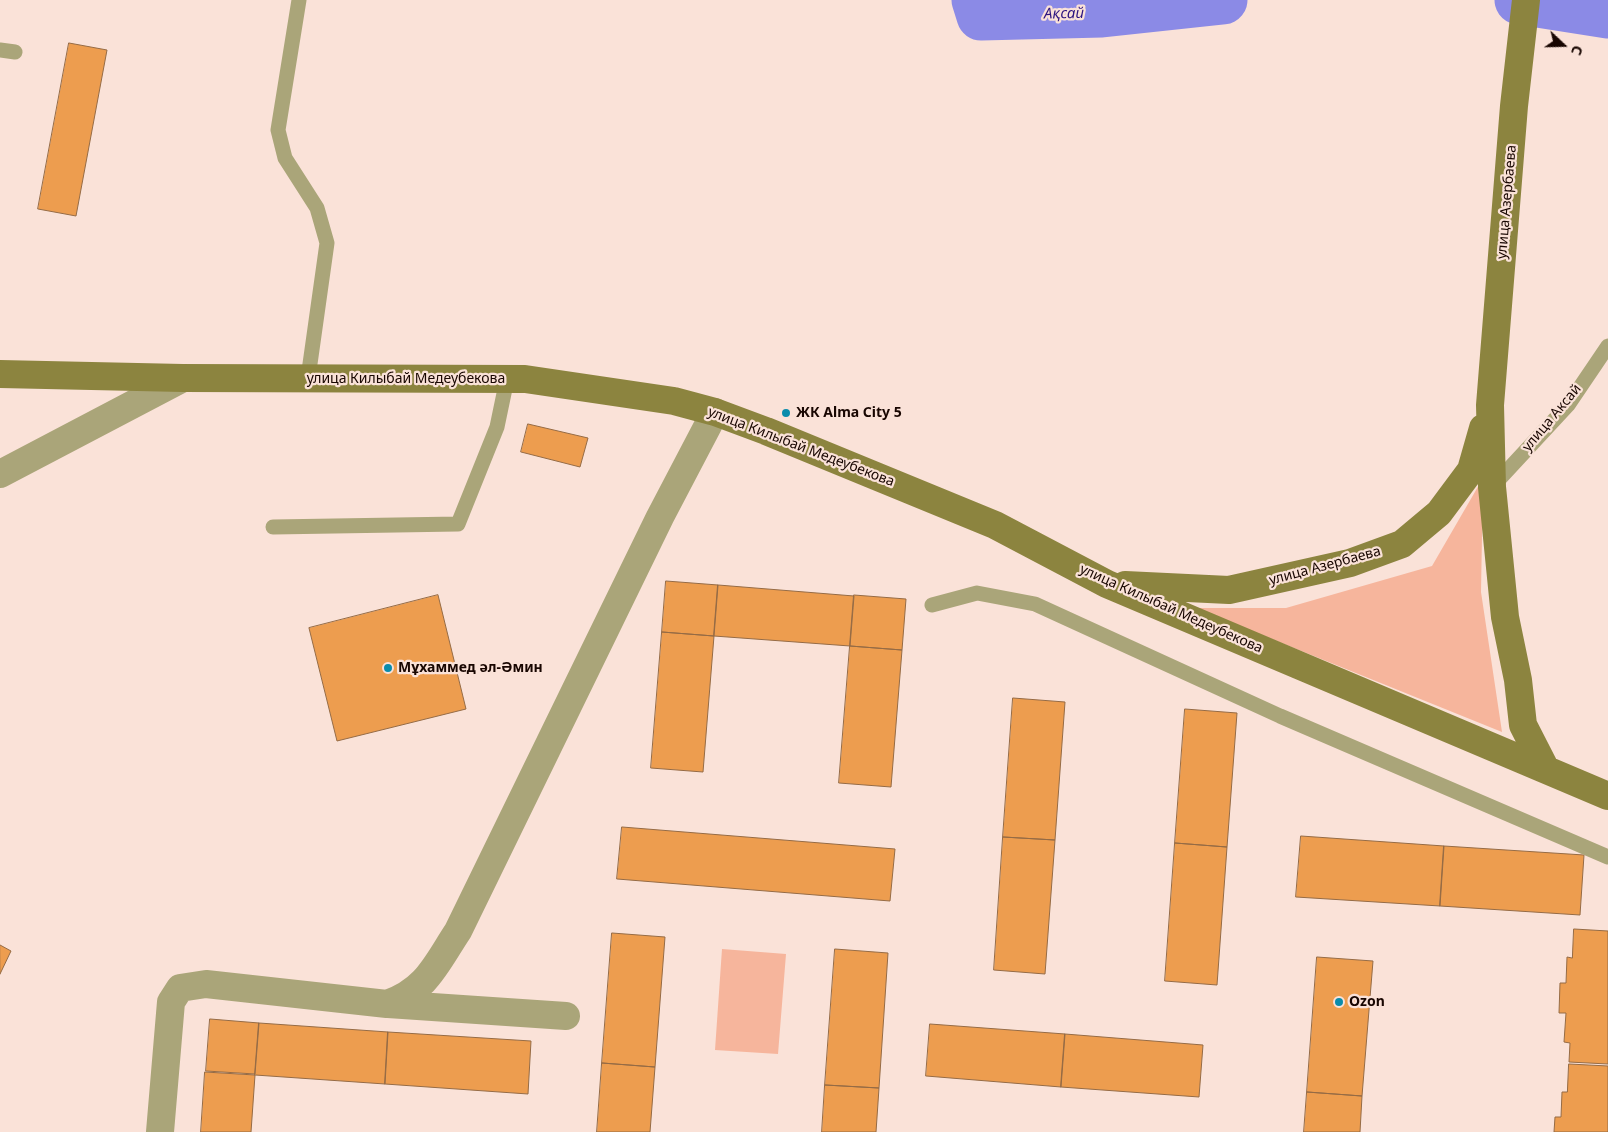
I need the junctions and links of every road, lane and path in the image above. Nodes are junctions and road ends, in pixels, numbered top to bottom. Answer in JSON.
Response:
{"nodes":[{"id":1,"x":299,"y":0,"type":"edge"},
{"id":2,"x":1526,"y":0,"type":"edge"},
{"id":3,"x":1608,"y":346,"type":"edge"},
{"id":4,"x":0,"y":374,"type":"edge"},
{"id":5,"x":183,"y":378,"type":"junction"},
{"id":6,"x":308,"y":378,"type":"junction"},
{"id":7,"x":507,"y":379,"type":"junction"},
{"id":8,"x":1490,"y":405,"type":"junction"},
{"id":9,"x":716,"y":412,"type":"junction"},
{"id":10,"x":0,"y":474,"type":"edge"},
{"id":11,"x":1492,"y":487,"type":"junction"},
{"id":12,"x":273,"y":527,"type":"dead end"},
{"id":13,"x":1107,"y":584,"type":"junction"},
{"id":14,"x":932,"y":605,"type":"dead end"},
{"id":15,"x":1545,"y":768,"type":"junction"},
{"id":16,"x":1608,"y":796,"type":"edge"},
{"id":17,"x":1608,"y":857,"type":"edge"},
{"id":18,"x":386,"y":1004,"type":"junction"},
{"id":19,"x":566,"y":1016,"type":"dead end"},
{"id":20,"x":160,"y":1132,"type":"edge"}],
"edges":[{"from":1,"to":6,"type":"lane"},
{"from":2,"to":8,"type":"main road","name":"улица Азербаева"},
{"from":3,"to":11,"type":"lane","name":"улица Аксай"},
{"from":4,"to":5,"type":"main road","name":"улица Килыбай Медеубекова"},
{"from":5,"to":6,"type":"main road","name":"улица Килыбай Медеубекова"},
{"from":5,"to":10,"type":"street"},
{"from":6,"to":7,"type":"main road","name":"улица Килыбай Медеубекова"},
{"from":7,"to":9,"type":"main road","name":"улица Килыбай Медеубекова"},
{"from":7,"to":12,"type":"lane"},
{"from":8,"to":11,"type":"main road","name":"улица Азербаева"},
{"from":8,"to":13,"type":"main road","name":"улица Азербаева"},
{"from":9,"to":13,"type":"main road","name":"улица Килыбай Медеубекова"},
{"from":9,"to":18,"type":"street"},
{"from":11,"to":15,"type":"main road","name":"улица Азербаева"},
{"from":13,"to":15,"type":"main road","name":"улица Килыбай Медеубекова"},
{"from":14,"to":17,"type":"lane"},
{"from":15,"to":16,"type":"main road","name":"улица Килыбай Медеубекова"},
{"from":18,"to":19,"type":"street"},
{"from":18,"to":20,"type":"street"}]}
